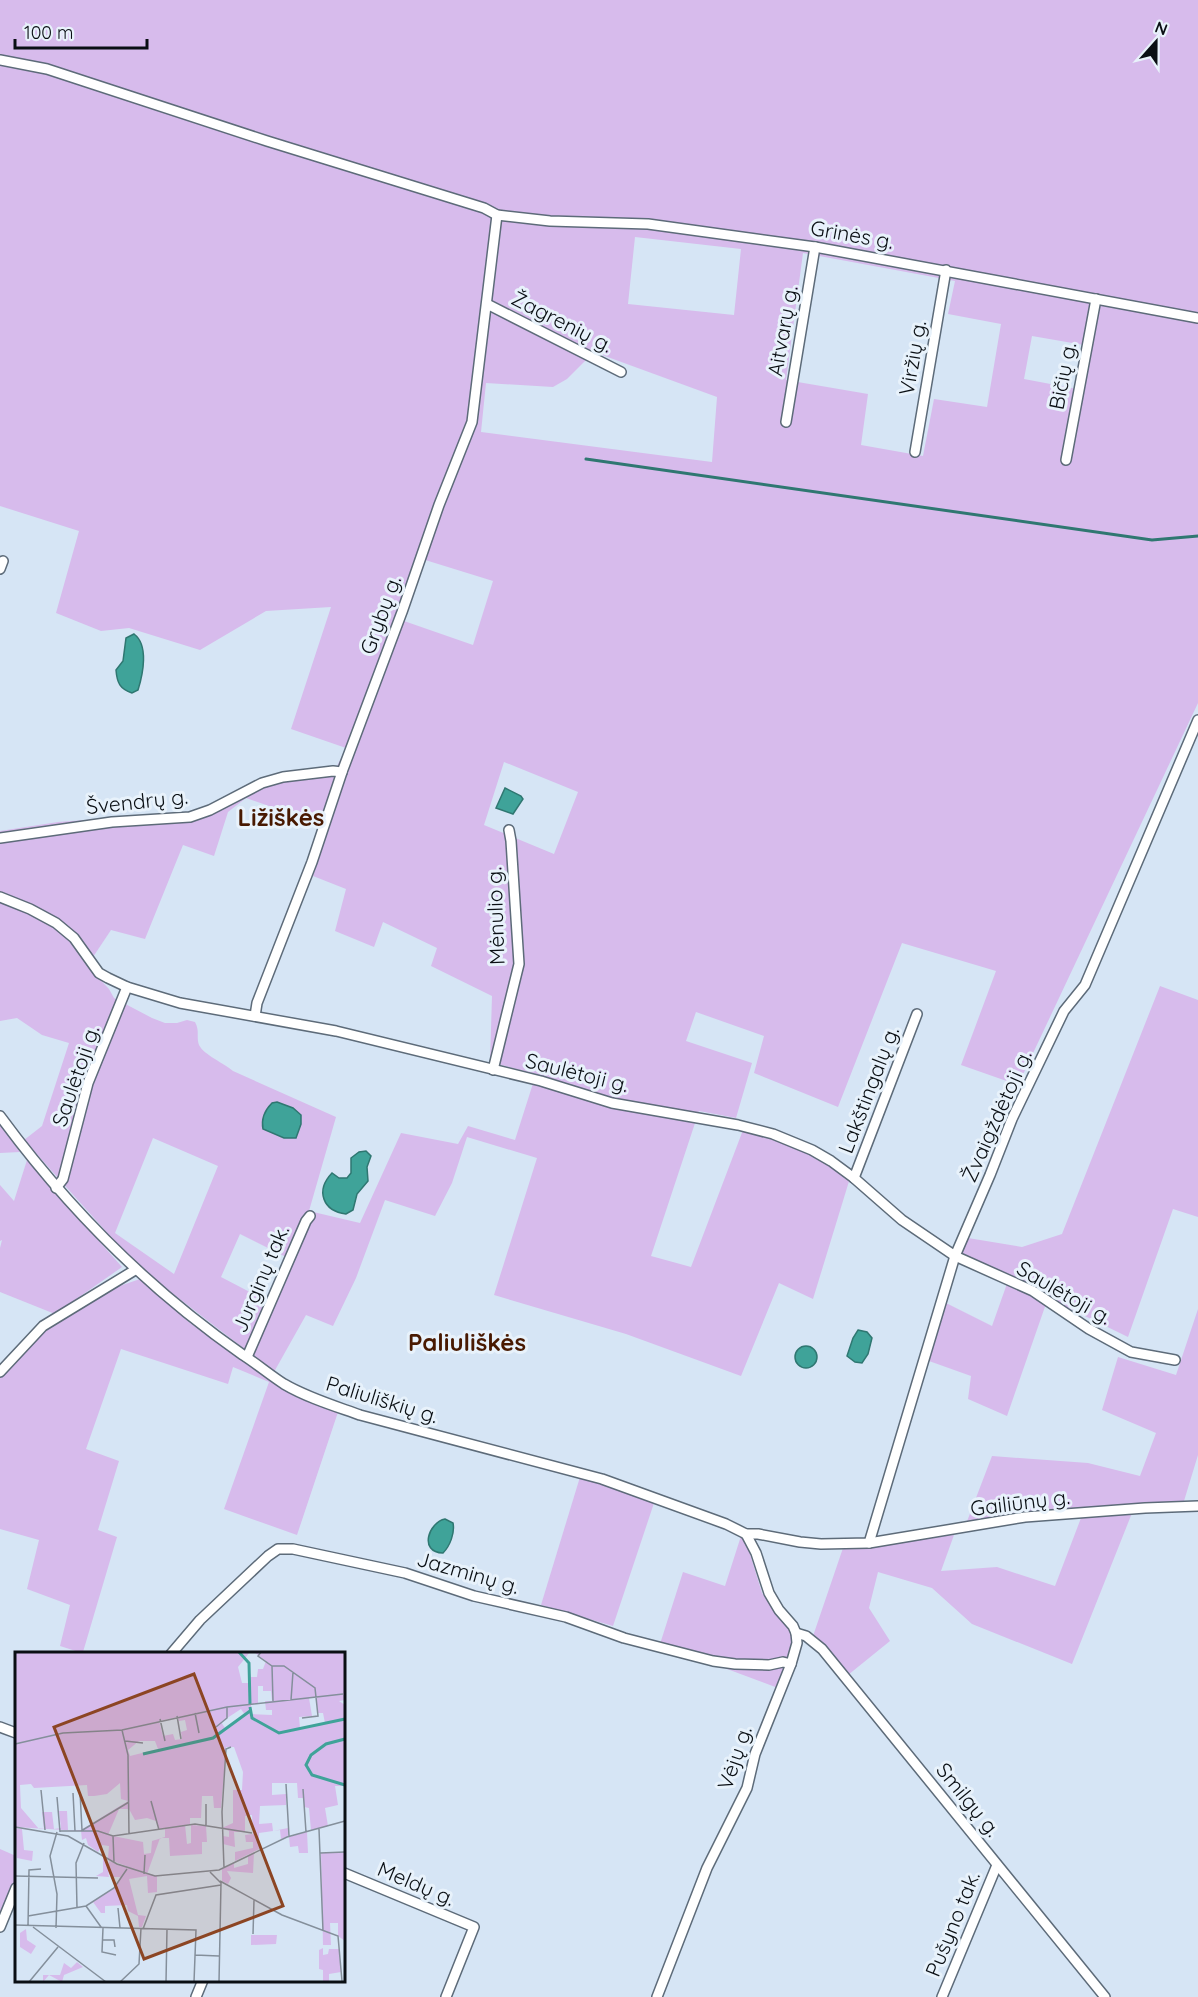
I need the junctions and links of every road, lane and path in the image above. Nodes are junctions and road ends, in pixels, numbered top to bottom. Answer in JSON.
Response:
{"nodes":[{"id":1,"x":0,"y":60,"type":"edge"},
{"id":2,"x":497,"y":216,"type":"junction"},
{"id":3,"x":815,"y":247,"type":"junction"},
{"id":4,"x":946,"y":270,"type":"junction"},
{"id":5,"x":1096,"y":298,"type":"junction"},
{"id":6,"x":487,"y":304,"type":"junction"},
{"id":7,"x":1198,"y":318,"type":"edge"},
{"id":8,"x":621,"y":372,"type":"dead end"},
{"id":9,"x":786,"y":422,"type":"dead end"},
{"id":10,"x":915,"y":452,"type":"dead end"},
{"id":11,"x":1066,"y":460,"type":"dead end"},
{"id":12,"x":1198,"y":720,"type":"edge"},
{"id":13,"x":342,"y":772,"type":"junction"},
{"id":14,"x":509,"y":830,"type":"dead end"},
{"id":15,"x":0,"y":838,"type":"edge"},
{"id":16,"x":0,"y":897,"type":"edge"},
{"id":17,"x":127,"y":987,"type":"junction"},
{"id":18,"x":917,"y":1014,"type":"dead end"},
{"id":19,"x":255,"y":1016,"type":"junction"},
{"id":20,"x":493,"y":1070,"type":"junction"},
{"id":21,"x":0,"y":1116,"type":"edge"},
{"id":22,"x":854,"y":1178,"type":"junction"},
{"id":23,"x":56,"y":1188,"type":"junction"},
{"id":24,"x":310,"y":1216,"type":"dead end"},
{"id":25,"x":955,"y":1256,"type":"junction"},
{"id":26,"x":135,"y":1270,"type":"junction"},
{"id":27,"x":247,"y":1358,"type":"junction"},
{"id":28,"x":1174,"y":1360,"type":"dead end"},
{"id":29,"x":0,"y":1372,"type":"edge"},
{"id":30,"x":1198,"y":1506,"type":"edge"},
{"id":31,"x":746,"y":1534,"type":"junction"},
{"id":32,"x":869,"y":1543,"type":"junction"},
{"id":33,"x":848,"y":1544,"type":"joint"},
{"id":34,"x":796,"y":1633,"type":"junction"},
{"id":35,"x":172,"y":1652,"type":"edge"},
{"id":36,"x":791,"y":1664,"type":"junction"},
{"id":37,"x":0,"y":1727,"type":"edge"},
{"id":38,"x":15,"y":1733,"type":"edge"},
{"id":39,"x":997,"y":1865,"type":"junction"},
{"id":40,"x":345,"y":1873,"type":"edge"},
{"id":41,"x":15,"y":1890,"type":"edge"},
{"id":42,"x":0,"y":1927,"type":"edge"},
{"id":43,"x":202,"y":1982,"type":"edge"},
{"id":44,"x":196,"y":1997,"type":"edge"},
{"id":45,"x":446,"y":1997,"type":"edge"},
{"id":46,"x":657,"y":1997,"type":"edge"},
{"id":47,"x":942,"y":1997,"type":"edge"},
{"id":48,"x":1105,"y":1997,"type":"edge"}],
"edges":[{"from":1,"to":2,"type":"street"},
{"from":2,"to":3,"type":"street","name":"Grinės g."},
{"from":2,"to":6,"type":"street","name":"Grybų g."},
{"from":3,"to":4,"type":"street","name":"Grinės g."},
{"from":3,"to":9,"type":"street","name":"Aitvarų g."},
{"from":4,"to":5,"type":"street","name":"Grinės g."},
{"from":4,"to":10,"type":"street","name":"Viržių g."},
{"from":5,"to":7,"type":"street","name":"Grinės g."},
{"from":5,"to":11,"type":"street","name":"Bičių g."},
{"from":6,"to":8,"type":"street","name":"Žagrenių g."},
{"from":6,"to":13,"type":"street","name":"Grybų g."},
{"from":12,"to":25,"type":"street","name":"Žvaigždėtoji g."},
{"from":13,"to":15,"type":"street","name":"Švendrų g."},
{"from":13,"to":19,"type":"street","name":"Grybų g."},
{"from":14,"to":20,"type":"street","name":"Mėnulio g."},
{"from":16,"to":17,"type":"street"},
{"from":17,"to":19,"type":"street","name":"Saulėtoji g."},
{"from":17,"to":23,"type":"street","name":"Saulėtoji g."},
{"from":18,"to":22,"type":"street","name":"Lakštingalų g."},
{"from":19,"to":20,"type":"street","name":"Saulėtoji g."},
{"from":20,"to":22,"type":"street","name":"Saulėtoji g."},
{"from":21,"to":23,"type":"street","name":"Paliuliškių g."},
{"from":22,"to":25,"type":"street","name":"Saulėtoji g."},
{"from":23,"to":26,"type":"street","name":"Paliuliškių g."},
{"from":24,"to":27,"type":"street","name":"Jurginų tak."},
{"from":25,"to":28,"type":"street","name":"Saulėtoji g."},
{"from":25,"to":32,"type":"street","name":"Žvaigždėtoji g."},
{"from":26,"to":27,"type":"street","name":"Paliuliškių g."},
{"from":26,"to":29,"type":"street"},
{"from":27,"to":31,"type":"street","name":"Paliuliškių g."},
{"from":30,"to":32,"type":"street","name":"Gailiūnų g."},
{"from":31,"to":33,"type":"street","name":"Paliuliškių g."},
{"from":31,"to":34,"type":"street"},
{"from":32,"to":33,"type":"street","name":"Gailiūnų g."},
{"from":34,"to":36,"type":"street","name":"Vėjų g."},
{"from":34,"to":39,"type":"street","name":"Smilgų g."},
{"from":35,"to":36,"type":"street","name":"Jazminų g."},
{"from":36,"to":46,"type":"street","name":"Vėjų g."},
{"from":37,"to":38,"type":"street"},
{"from":39,"to":47,"type":"street","name":"Pušyno tak."},
{"from":39,"to":48,"type":"street","name":"Smilgų g."},
{"from":40,"to":45,"type":"street","name":"Meldų g."},
{"from":41,"to":42,"type":"street"},
{"from":43,"to":44,"type":"street"}]}
